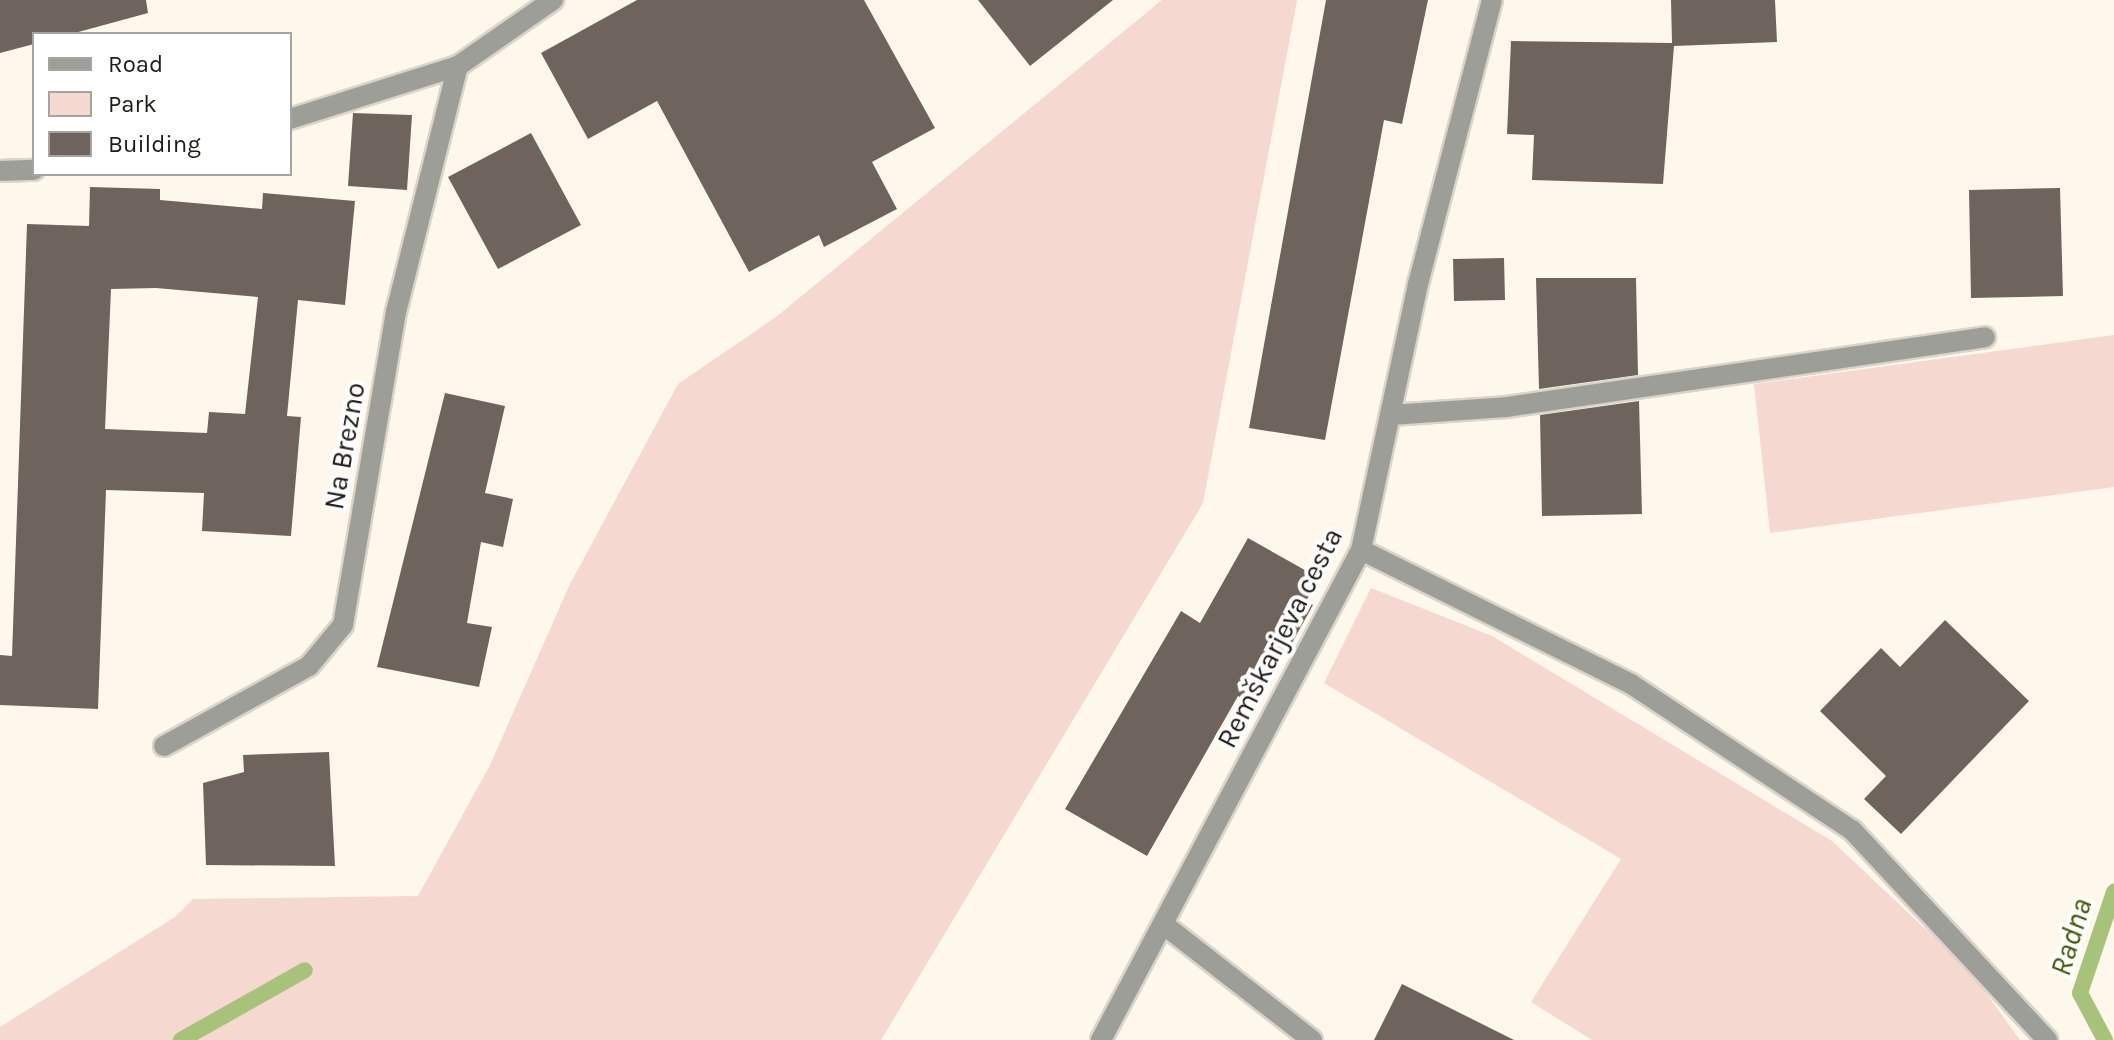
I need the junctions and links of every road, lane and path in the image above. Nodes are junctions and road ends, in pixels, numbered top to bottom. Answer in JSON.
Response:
{"nodes":[{"id":1,"x":553,"y":0,"type":"edge"},
{"id":2,"x":1492,"y":0,"type":"edge"},
{"id":3,"x":458,"y":66,"type":"junction"},
{"id":4,"x":292,"y":118,"type":"edge"},
{"id":5,"x":32,"y":170,"type":"edge"},
{"id":6,"x":0,"y":171,"type":"edge"},
{"id":7,"x":1985,"y":337,"type":"dead end"},
{"id":8,"x":1390,"y":415,"type":"junction"},
{"id":9,"x":1361,"y":550,"type":"junction"},
{"id":10,"x":164,"y":746,"type":"dead end"},
{"id":11,"x":1163,"y":924,"type":"junction"},
{"id":12,"x":1101,"y":1040,"type":"edge"},
{"id":13,"x":1312,"y":1040,"type":"edge"},
{"id":14,"x":2047,"y":1040,"type":"edge"}],
"edges":[{"from":1,"to":3,"type":"street"},
{"from":2,"to":8,"type":"street","name":"Remškarjeva cesta"},
{"from":3,"to":4,"type":"street"},
{"from":3,"to":10,"type":"street","name":"Na Brezno"},
{"from":5,"to":6,"type":"street"},
{"from":7,"to":8,"type":"street"},
{"from":8,"to":9,"type":"street","name":"Remškarjeva cesta"},
{"from":9,"to":11,"type":"street","name":"Remškarjeva cesta"},
{"from":9,"to":14,"type":"street"},
{"from":11,"to":12,"type":"street","name":"Remškarjeva cesta"},
{"from":11,"to":13,"type":"street"}]}
